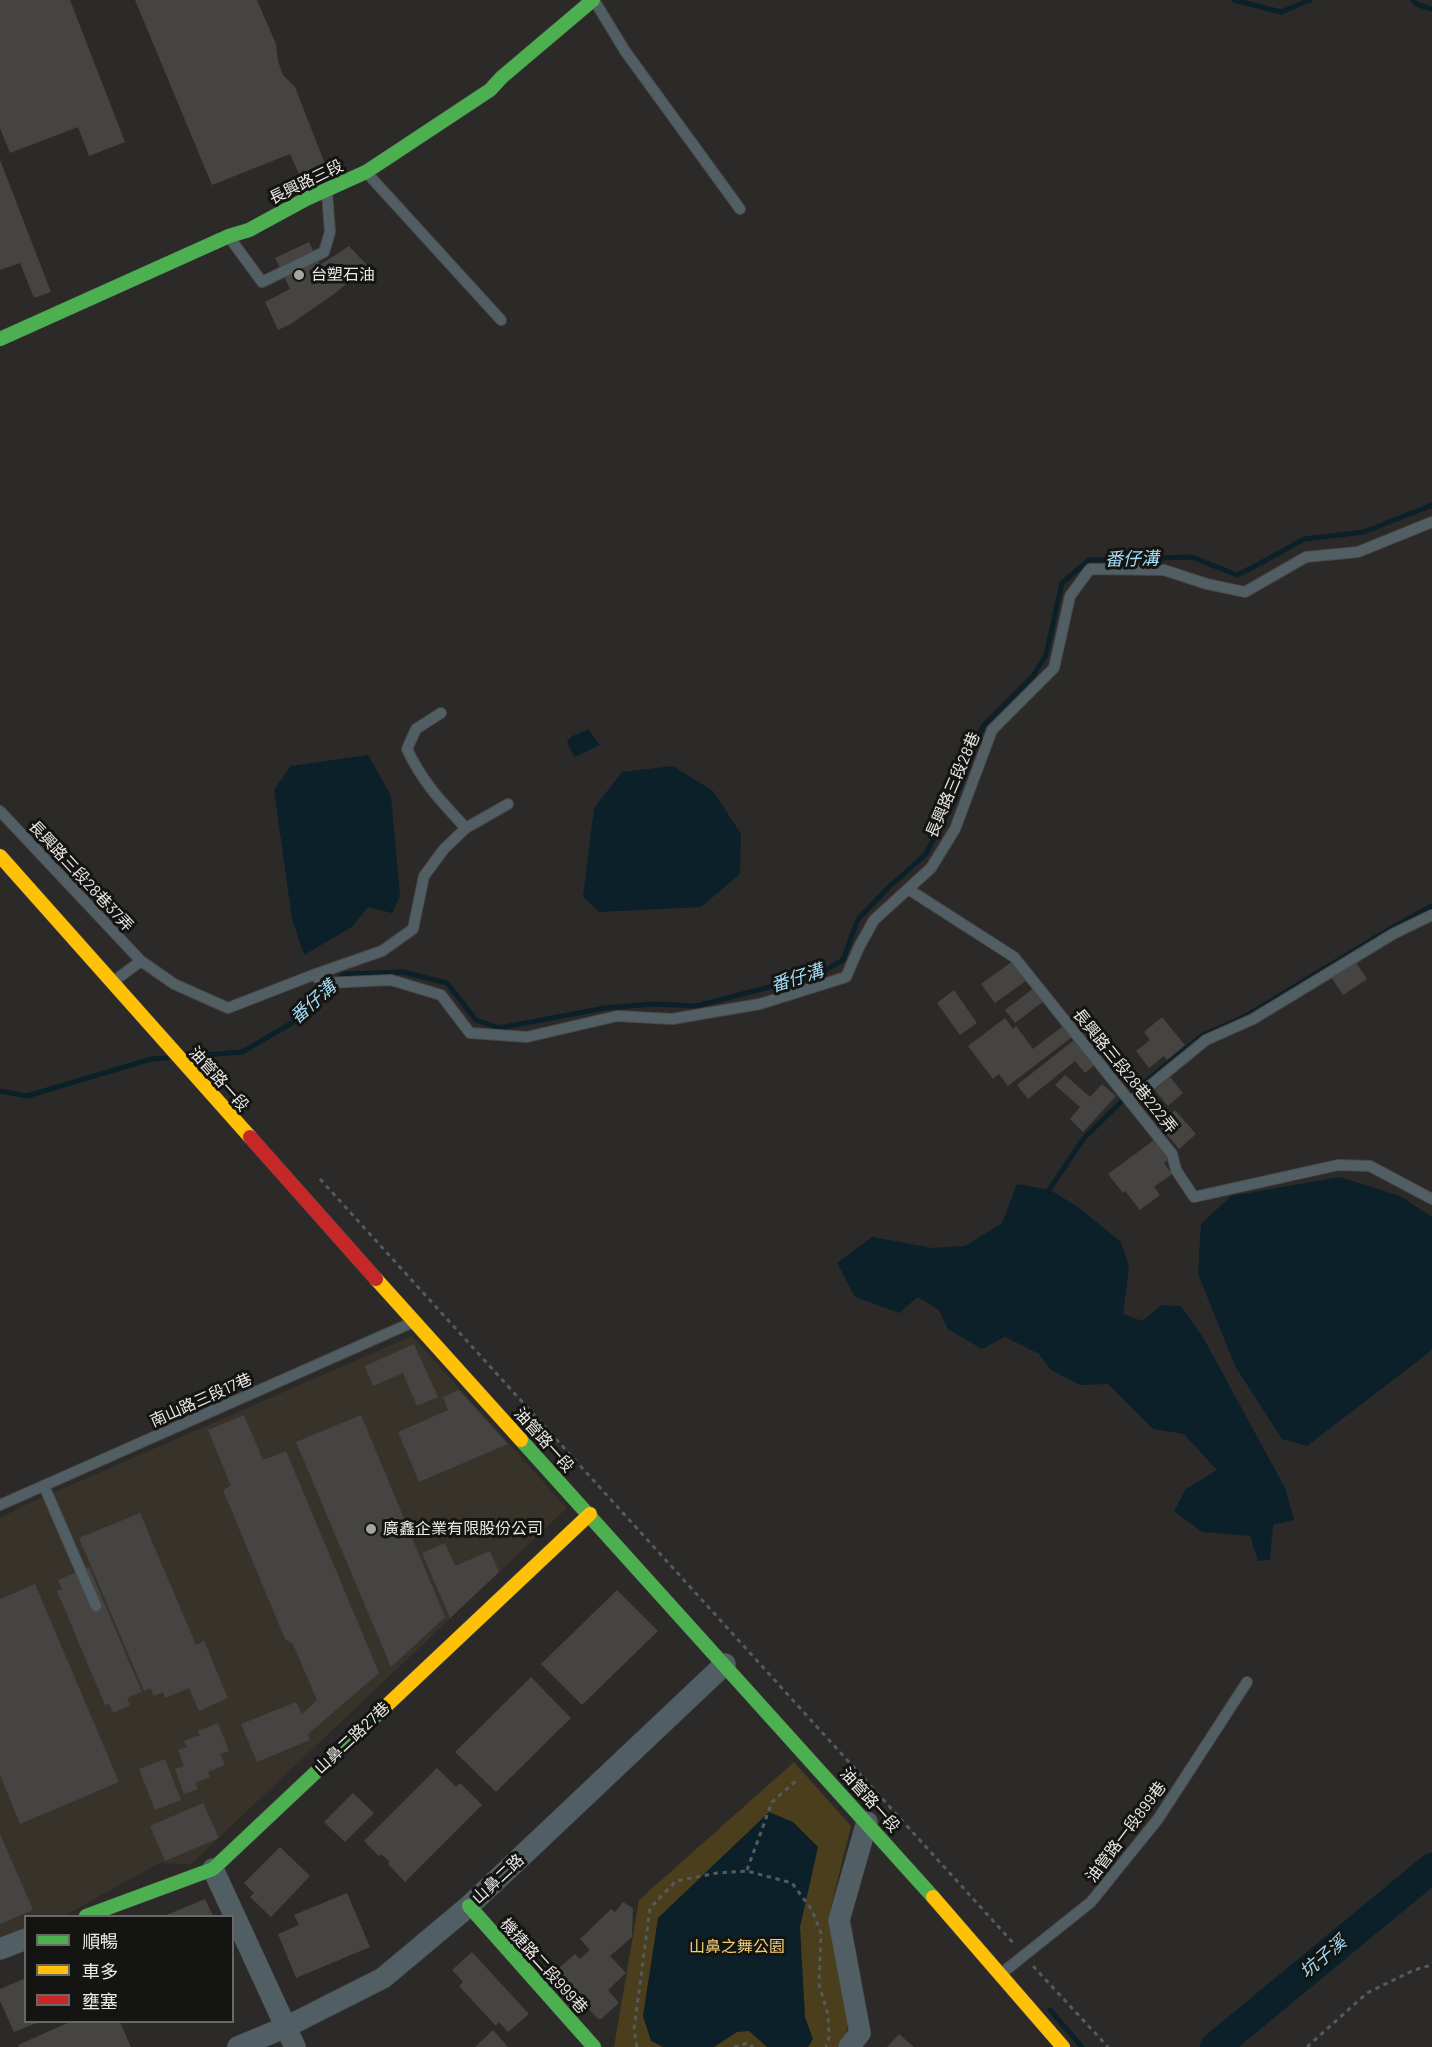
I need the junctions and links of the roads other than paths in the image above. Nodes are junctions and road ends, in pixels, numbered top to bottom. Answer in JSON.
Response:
{"nodes":[{"id":1,"x":594,"y":0,"type":"edge"},
{"id":2,"x":366,"y":172,"type":"junction"},
{"id":3,"x":326,"y":189,"type":"junction"},
{"id":4,"x":740,"y":209,"type":"dead end"},
{"id":5,"x":229,"y":236,"type":"junction"},
{"id":6,"x":501,"y":320,"type":"dead end"},
{"id":7,"x":0,"y":339,"type":"edge"},
{"id":8,"x":1432,"y":522,"type":"edge"},
{"id":9,"x":441,"y":713,"type":"dead end"},
{"id":10,"x":508,"y":804,"type":"dead end"},
{"id":11,"x":0,"y":811,"type":"edge"},
{"id":12,"x":466,"y":828,"type":"junction"},
{"id":13,"x":0,"y":856,"type":"edge"},
{"id":14,"x":0,"y":876,"type":"edge"},
{"id":15,"x":20,"y":880,"type":"junction"},
{"id":16,"x":908,"y":889,"type":"junction"},
{"id":17,"x":1432,"y":915,"type":"edge"},
{"id":18,"x":141,"y":961,"type":"junction"},
{"id":19,"x":313,"y":975,"type":"junction"},
{"id":20,"x":112,"y":983,"type":"junction"},
{"id":21,"x":1130,"y":1102,"type":"junction"},
{"id":22,"x":1432,"y":1199,"type":"edge"},
{"id":23,"x":414,"y":1322,"type":"junction"},
{"id":24,"x":44,"y":1485,"type":"junction"},
{"id":25,"x":0,"y":1505,"type":"edge"},
{"id":26,"x":590,"y":1514,"type":"junction"},
{"id":27,"x":96,"y":1606,"type":"dead end"},
{"id":28,"x":724,"y":1664,"type":"junction"},
{"id":29,"x":1247,"y":1682,"type":"dead end"},
{"id":30,"x":867,"y":1822,"type":"junction"},
{"id":31,"x":213,"y":1869,"type":"junction"},
{"id":32,"x":469,"y":1906,"type":"junction"},
{"id":33,"x":91,"y":1915,"type":"edge"},
{"id":34,"x":24,"y":1940,"type":"edge"},
{"id":35,"x":0,"y":1949,"type":"edge"},
{"id":36,"x":1000,"y":1975,"type":"junction"},
{"id":37,"x":286,"y":2027,"type":"junction"},
{"id":38,"x":1054,"y":2044,"type":"edge"},
{"id":39,"x":238,"y":2047,"type":"edge"},
{"id":40,"x":295,"y":2047,"type":"edge"},
{"id":41,"x":594,"y":2047,"type":"edge"},
{"id":42,"x":849,"y":2047,"type":"edge"}],
"edges":[{"from":1,"to":2,"type":"street","name":"長興路三段"},
{"from":1,"to":4,"type":"lane"},
{"from":2,"to":3,"type":"street","name":"長興路三段"},
{"from":2,"to":6,"type":"lane"},
{"from":3,"to":5,"type":"street","name":"長興路三段"},
{"from":3,"to":5,"type":"lane"},
{"from":5,"to":7,"type":"street","name":"長興路三段"},
{"from":8,"to":16,"type":"lane","name":"長興路三段28巷"},
{"from":9,"to":12,"type":"lane"},
{"from":10,"to":12,"type":"lane"},
{"from":11,"to":18,"type":"lane","name":"長興路三段28巷37弄"},
{"from":12,"to":19,"type":"lane"},
{"from":13,"to":15,"type":"street","name":"油管路一段"},
{"from":14,"to":15,"type":"lane"},
{"from":15,"to":20,"type":"street","name":"油管路一段"},
{"from":16,"to":19,"type":"lane","name":"長興路三段28巷"},
{"from":16,"to":21,"type":"lane","name":"長興路三段28巷222弄"},
{"from":17,"to":21,"type":"lane"},
{"from":18,"to":19,"type":"lane"},
{"from":18,"to":20,"type":"lane"},
{"from":20,"to":23,"type":"street","name":"油管路一段"},
{"from":21,"to":22,"type":"lane","name":"長興路三段28巷222弄"},
{"from":23,"to":24,"type":"lane","name":"南山路三段17巷"},
{"from":23,"to":26,"type":"street","name":"油管路一段"},
{"from":24,"to":25,"type":"lane","name":"南山路三段17巷"},
{"from":24,"to":27,"type":"lane"},
{"from":26,"to":28,"type":"street","name":"油管路一段"},
{"from":26,"to":31,"type":"street","name":"山鼻二路27巷"},
{"from":28,"to":30,"type":"street","name":"油管路一段"},
{"from":28,"to":32,"type":"street","name":"山鼻二路"},
{"from":29,"to":36,"type":"lane","name":"油管路一段899巷"},
{"from":30,"to":36,"type":"street","name":"油管路一段"},
{"from":30,"to":42,"type":"street"},
{"from":31,"to":33,"type":"street","name":"山鼻二路27巷"},
{"from":31,"to":37,"type":"street"},
{"from":32,"to":37,"type":"street","name":"山鼻二路"},
{"from":32,"to":41,"type":"street","name":"機捷路二段999巷"},
{"from":34,"to":35,"type":"street"},
{"from":36,"to":38,"type":"street","name":"油管路一段"},
{"from":37,"to":39,"type":"street","name":"山鼻二路"},
{"from":37,"to":40,"type":"street"}]}
